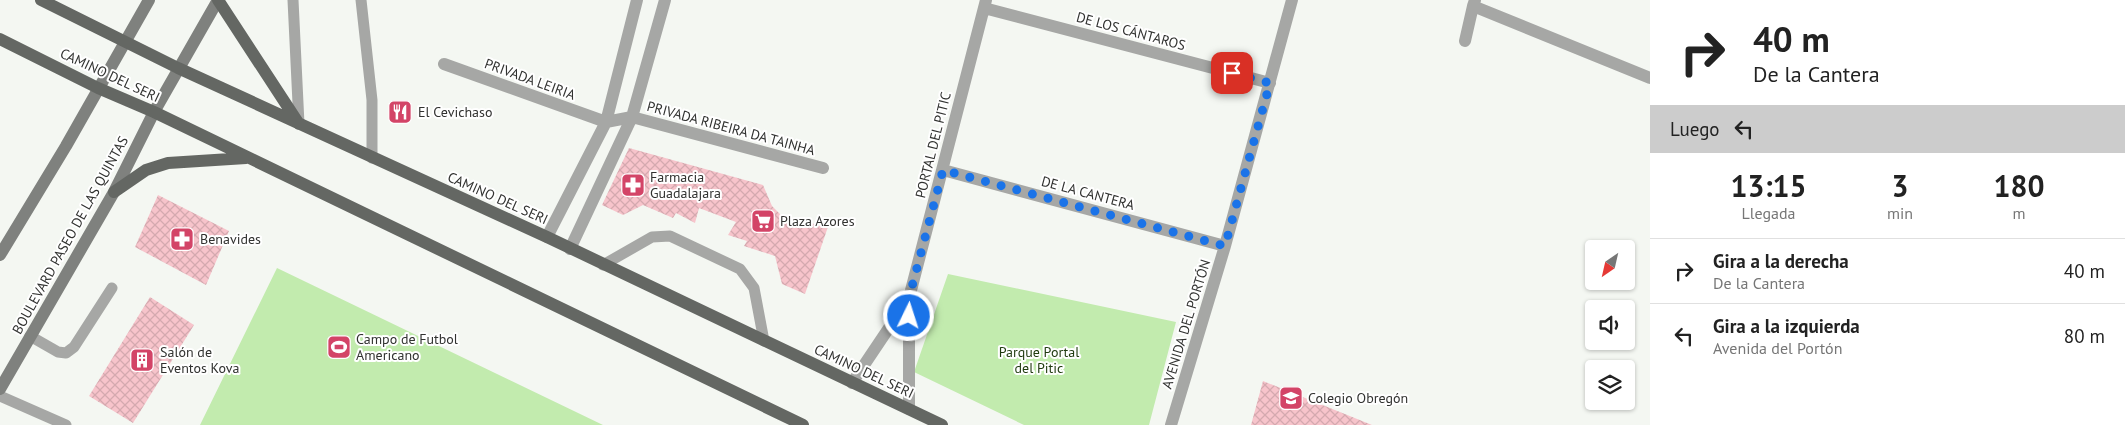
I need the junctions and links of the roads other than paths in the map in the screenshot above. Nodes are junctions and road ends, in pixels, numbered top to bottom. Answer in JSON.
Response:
{"nodes":[{"id":1,"x":41,"y":0,"type":"edge"},
{"id":2,"x":149,"y":0,"type":"edge"},
{"id":3,"x":218,"y":0,"type":"edge"},
{"id":4,"x":293,"y":0,"type":"edge"},
{"id":5,"x":361,"y":0,"type":"edge"},
{"id":6,"x":637,"y":0,"type":"edge"},
{"id":7,"x":665,"y":0,"type":"edge"},
{"id":8,"x":1292,"y":0,"type":"edge"},
{"id":9,"x":1474,"y":3,"type":"edge"},
{"id":10,"x":985,"y":4,"type":"edge"},
{"id":11,"x":0,"y":39,"type":"edge"},
{"id":12,"x":1465,"y":41,"type":"dead end"},
{"id":13,"x":125,"y":42,"type":"junction"},
{"id":14,"x":444,"y":64,"type":"dead end"},
{"id":15,"x":178,"y":68,"type":"junction"},
{"id":16,"x":1650,"y":78,"type":"edge"},
{"id":17,"x":1270,"y":83,"type":"junction"},
{"id":18,"x":98,"y":88,"type":"junction"},
{"id":19,"x":154,"y":112,"type":"junction"},
{"id":20,"x":632,"y":117,"type":"junction"},
{"id":21,"x":606,"y":122,"type":"junction"},
{"id":22,"x":299,"y":124,"type":"junction"},
{"id":23,"x":247,"y":158,"type":"junction"},
{"id":24,"x":372,"y":158,"type":"junction"},
{"id":25,"x":823,"y":168,"type":"dead end"},
{"id":26,"x":943,"y":170,"type":"junction"},
{"id":27,"x":114,"y":192,"type":"junction"},
{"id":28,"x":547,"y":237,"type":"junction"},
{"id":29,"x":1225,"y":246,"type":"junction"},
{"id":30,"x":570,"y":249,"type":"junction"},
{"id":31,"x":0,"y":255,"type":"edge"},
{"id":32,"x":603,"y":265,"type":"junction"},
{"id":33,"x":112,"y":288,"type":"dead end"},
{"id":34,"x":909,"y":298,"type":"junction"},
{"id":35,"x":30,"y":336,"type":"junction"},
{"id":36,"x":764,"y":341,"type":"junction"},
{"id":37,"x":852,"y":383,"type":"junction"},
{"id":38,"x":0,"y":390,"type":"edge"},
{"id":39,"x":0,"y":396,"type":"edge"},
{"id":40,"x":908,"y":409,"type":"junction"},
{"id":41,"x":66,"y":425,"type":"edge"},
{"id":42,"x":803,"y":425,"type":"edge"},
{"id":43,"x":942,"y":425,"type":"edge"},
{"id":44,"x":1171,"y":425,"type":"edge"}],
"edges":[{"from":1,"to":13,"type":"main road","name":"CAMINO DEL SERI"},
{"from":2,"to":13,"type":"main road"},
{"from":3,"to":15,"type":"main road","name":"BOULEVARD PASEO DE LAS QUINTAS"},
{"from":3,"to":22,"type":"main road"},
{"from":4,"to":22,"type":"lane"},
{"from":5,"to":24,"type":"lane"},
{"from":6,"to":21,"type":"street"},
{"from":7,"to":20,"type":"street"},
{"from":8,"to":17,"type":"street","name":"AVENIDA DEL PORTÓN"},
{"from":9,"to":12,"type":"street"},
{"from":9,"to":16,"type":"street"},
{"from":10,"to":17,"type":"street","name":"DE LOS CÁNTAROS"},
{"from":10,"to":26,"type":"street","name":"PORTAL DEL PITIC"},
{"from":11,"to":18,"type":"main road","name":"CAMINO DEL SERI"},
{"from":13,"to":15,"type":"main road","name":"CAMINO DEL SERI"},
{"from":13,"to":18,"type":"main road"},
{"from":14,"to":21,"type":"street","name":"PRIVADA LEIRIA"},
{"from":15,"to":19,"type":"main road","name":"BOULEVARD PASEO DE LAS QUINTAS"},
{"from":15,"to":22,"type":"main road","name":"CAMINO DEL SERI"},
{"from":17,"to":29,"type":"street","name":"AVENIDA DEL PORTÓN"},
{"from":18,"to":19,"type":"main road","name":"CAMINO DEL SERI"},
{"from":18,"to":31,"type":"main road"},
{"from":19,"to":23,"type":"main road","name":"CAMINO DEL SERI"},
{"from":19,"to":27,"type":"main road","name":"BOULEVARD PASEO DE LAS QUINTAS"},
{"from":20,"to":21,"type":"street"},
{"from":20,"to":25,"type":"street","name":"PRIVADA RIBEIRA DA TAINHA"},
{"from":20,"to":30,"type":"street"},
{"from":21,"to":28,"type":"street"},
{"from":22,"to":24,"type":"main road","name":"CAMINO DEL SERI"},
{"from":23,"to":27,"type":"main road"},
{"from":23,"to":42,"type":"main road","name":"CAMINO DEL SERI"},
{"from":24,"to":28,"type":"main road","name":"CAMINO DEL SERI"},
{"from":26,"to":29,"type":"street","name":"DE LA CANTERA"},
{"from":26,"to":34,"type":"street","name":"PORTAL DEL PITIC"},
{"from":27,"to":35,"type":"main road","name":"BOULEVARD PASEO DE LAS QUINTAS"},
{"from":28,"to":30,"type":"main road","name":"CAMINO DEL SERI"},
{"from":29,"to":44,"type":"street","name":"AVENIDA DEL PORTÓN"},
{"from":30,"to":32,"type":"main road","name":"CAMINO DEL SERI"},
{"from":32,"to":36,"type":"main road","name":"CAMINO DEL SERI"},
{"from":32,"to":36,"type":"lane"},
{"from":33,"to":35,"type":"lane"},
{"from":34,"to":37,"type":"street","name":"PORTAL DEL PITIC"},
{"from":34,"to":40,"type":"street","name":"PORTAL DEL PITIC"},
{"from":35,"to":38,"type":"main road","name":"BOULEVARD PASEO DE LAS QUINTAS"},
{"from":36,"to":37,"type":"main road","name":"CAMINO DEL SERI"},
{"from":37,"to":40,"type":"main road","name":"CAMINO DEL SERI"},
{"from":39,"to":41,"type":"lane"},
{"from":40,"to":43,"type":"main road","name":"CAMINO DEL SERI"}]}
